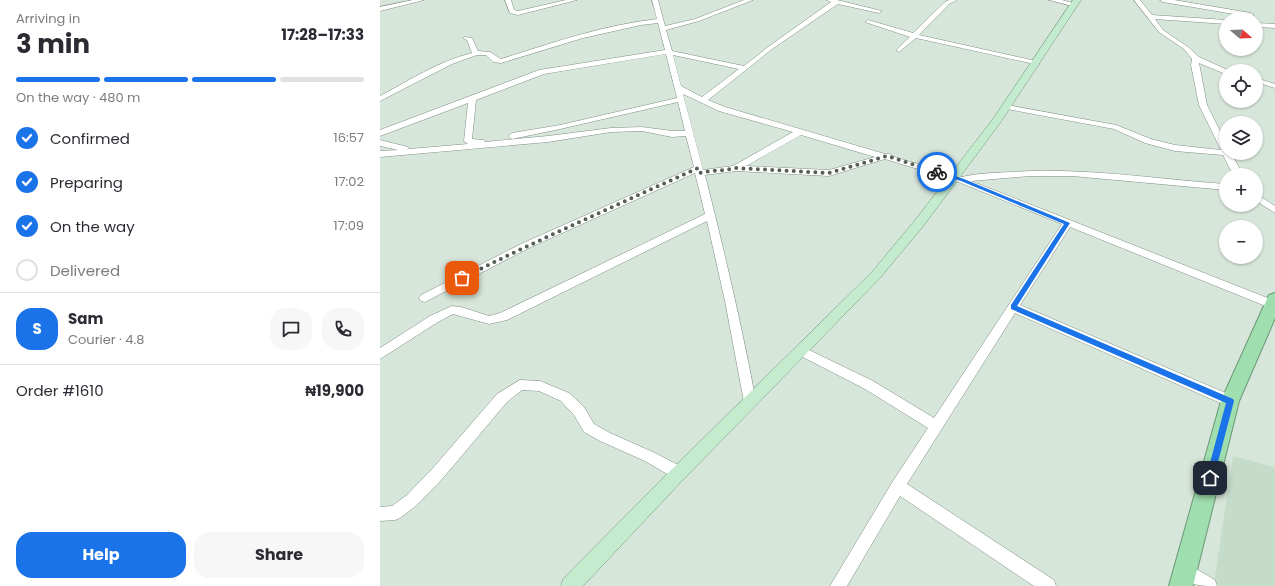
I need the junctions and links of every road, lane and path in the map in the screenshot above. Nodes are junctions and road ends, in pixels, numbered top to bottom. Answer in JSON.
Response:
{"nodes":[{"id":1,"x":421,"y":0,"type":"edge"},
{"id":2,"x":508,"y":0,"type":"edge"},
{"id":3,"x":574,"y":0,"type":"edge"},
{"id":4,"x":750,"y":0,"type":"edge"},
{"id":5,"x":827,"y":0,"type":"edge"},
{"id":6,"x":954,"y":0,"type":"edge"},
{"id":7,"x":1052,"y":0,"type":"edge"},
{"id":8,"x":1137,"y":0,"type":"edge"},
{"id":9,"x":1163,"y":0,"type":"edge"},
{"id":10,"x":657,"y":1,"type":"edge"},
{"id":11,"x":836,"y":2,"type":"junction"},
{"id":12,"x":1075,"y":2,"type":"edge"},
{"id":13,"x":380,"y":8,"type":"edge"},
{"id":14,"x":879,"y":11,"type":"dead end"},
{"id":15,"x":1233,"y":12,"type":"edge"},
{"id":16,"x":1150,"y":17,"type":"junction"},
{"id":17,"x":868,"y":22,"type":"dead end"},
{"id":18,"x":1219,"y":22,"type":"edge"},
{"id":19,"x":661,"y":25,"type":"junction"},
{"id":20,"x":1263,"y":25,"type":"edge"},
{"id":21,"x":1275,"y":26,"type":"edge"},
{"id":22,"x":915,"y":36,"type":"junction"},
{"id":23,"x":466,"y":38,"type":"dead end"},
{"id":24,"x":899,"y":50,"type":"dead end"},
{"id":25,"x":668,"y":52,"type":"junction"},
{"id":26,"x":476,"y":53,"type":"junction"},
{"id":27,"x":1196,"y":58,"type":"junction"},
{"id":28,"x":1036,"y":63,"type":"junction"},
{"id":29,"x":745,"y":68,"type":"junction"},
{"id":30,"x":1219,"y":68,"type":"edge"},
{"id":31,"x":678,"y":88,"type":"junction"},
{"id":32,"x":472,"y":98,"type":"junction"},
{"id":33,"x":380,"y":99,"type":"edge"},
{"id":34,"x":681,"y":100,"type":"junction"},
{"id":35,"x":703,"y":100,"type":"junction"},
{"id":36,"x":1007,"y":106,"type":"junction"},
{"id":37,"x":801,"y":132,"type":"junction"},
{"id":38,"x":380,"y":133,"type":"edge"},
{"id":39,"x":689,"y":133,"type":"junction"},
{"id":40,"x":1219,"y":138,"type":"edge"},
{"id":41,"x":501,"y":140,"type":"junction"},
{"id":42,"x":380,"y":143,"type":"edge"},
{"id":43,"x":489,"y":144,"type":"junction"},
{"id":44,"x":415,"y":151,"type":"junction"},
{"id":45,"x":1219,"y":153,"type":"edge"},
{"id":46,"x":380,"y":154,"type":"edge"},
{"id":47,"x":887,"y":156,"type":"junction"},
{"id":48,"x":736,"y":168,"type":"junction"},
{"id":49,"x":699,"y":171,"type":"junction"},
{"id":50,"x":958,"y":178,"type":"junction"},
{"id":51,"x":1219,"y":186,"type":"edge"},
{"id":52,"x":1263,"y":202,"type":"edge"},
{"id":53,"x":1275,"y":210,"type":"edge"},
{"id":54,"x":710,"y":214,"type":"junction"},
{"id":55,"x":1068,"y":223,"type":"junction"},
{"id":56,"x":425,"y":298,"type":"dead end"},
{"id":57,"x":1013,"y":307,"type":"junction"},
{"id":58,"x":1272,"y":311,"type":"edge"},
{"id":59,"x":801,"y":351,"type":"junction"},
{"id":60,"x":380,"y":354,"type":"edge"},
{"id":61,"x":1230,"y":401,"type":"junction"},
{"id":62,"x":750,"y":402,"type":"junction"},
{"id":63,"x":936,"y":426,"type":"junction"},
{"id":64,"x":679,"y":473,"type":"junction"},
{"id":65,"x":898,"y":486,"type":"junction"},
{"id":66,"x":380,"y":514,"type":"edge"},
{"id":67,"x":1183,"y":578,"type":"edge"},
{"id":68,"x":570,"y":586,"type":"edge"},
{"id":69,"x":838,"y":586,"type":"edge"},
{"id":70,"x":1048,"y":586,"type":"edge"},
{"id":71,"x":1209,"y":586,"type":"edge"}],
"edges":[{"from":1,"to":13,"type":"street"},
{"from":2,"to":3,"type":"street"},
{"from":4,"to":19,"type":"street"},
{"from":5,"to":11,"type":"street"},
{"from":6,"to":22,"type":"street"},
{"from":7,"to":12,"type":"street"},
{"from":8,"to":16,"type":"street"},
{"from":9,"to":15,"type":"street"},
{"from":10,"to":19,"type":"street"},
{"from":11,"to":14,"type":"street"},
{"from":11,"to":29,"type":"street"},
{"from":12,"to":28,"type":"main road"},
{"from":16,"to":18,"type":"street"},
{"from":16,"to":27,"type":"street"},
{"from":17,"to":22,"type":"street"},
{"from":19,"to":25,"type":"street"},
{"from":19,"to":26,"type":"street"},
{"from":20,"to":21,"type":"street"},
{"from":22,"to":24,"type":"street"},
{"from":22,"to":28,"type":"street"},
{"from":23,"to":26,"type":"street"},
{"from":25,"to":29,"type":"street"},
{"from":25,"to":31,"type":"street"},
{"from":25,"to":32,"type":"street"},
{"from":26,"to":33,"type":"street"},
{"from":27,"to":30,"type":"street"},
{"from":27,"to":40,"type":"street"},
{"from":28,"to":36,"type":"main road"},
{"from":29,"to":35,"type":"street"},
{"from":31,"to":34,"type":"street"},
{"from":31,"to":35,"type":"street"},
{"from":32,"to":38,"type":"street"},
{"from":32,"to":41,"type":"street"},
{"from":34,"to":39,"type":"street"},
{"from":34,"to":41,"type":"street"},
{"from":35,"to":37,"type":"street"},
{"from":36,"to":45,"type":"street"},
{"from":36,"to":50,"type":"main road"},
{"from":37,"to":47,"type":"street"},
{"from":37,"to":48,"type":"street"},
{"from":39,"to":43,"type":"street"},
{"from":39,"to":49,"type":"street"},
{"from":41,"to":43,"type":"street"},
{"from":42,"to":44,"type":"street"},
{"from":43,"to":44,"type":"street"},
{"from":44,"to":46,"type":"street"},
{"from":47,"to":48,"type":"street"},
{"from":47,"to":50,"type":"street"},
{"from":48,"to":49,"type":"street"},
{"from":49,"to":54,"type":"street"},
{"from":49,"to":56,"type":"street"},
{"from":50,"to":51,"type":"street"},
{"from":50,"to":55,"type":"street"},
{"from":50,"to":59,"type":"main road"},
{"from":52,"to":53,"type":"street"},
{"from":54,"to":60,"type":"street"},
{"from":54,"to":62,"type":"street"},
{"from":55,"to":57,"type":"street"},
{"from":55,"to":58,"type":"street"},
{"from":57,"to":61,"type":"street"},
{"from":57,"to":63,"type":"street"},
{"from":58,"to":61,"type":"highway"},
{"from":59,"to":62,"type":"main road"},
{"from":59,"to":63,"type":"street"},
{"from":61,"to":67,"type":"highway"},
{"from":62,"to":64,"type":"main road"},
{"from":63,"to":65,"type":"street"},
{"from":64,"to":66,"type":"street"},
{"from":64,"to":68,"type":"main road"},
{"from":65,"to":69,"type":"street"},
{"from":65,"to":70,"type":"street"},
{"from":67,"to":71,"type":"street"}]}
